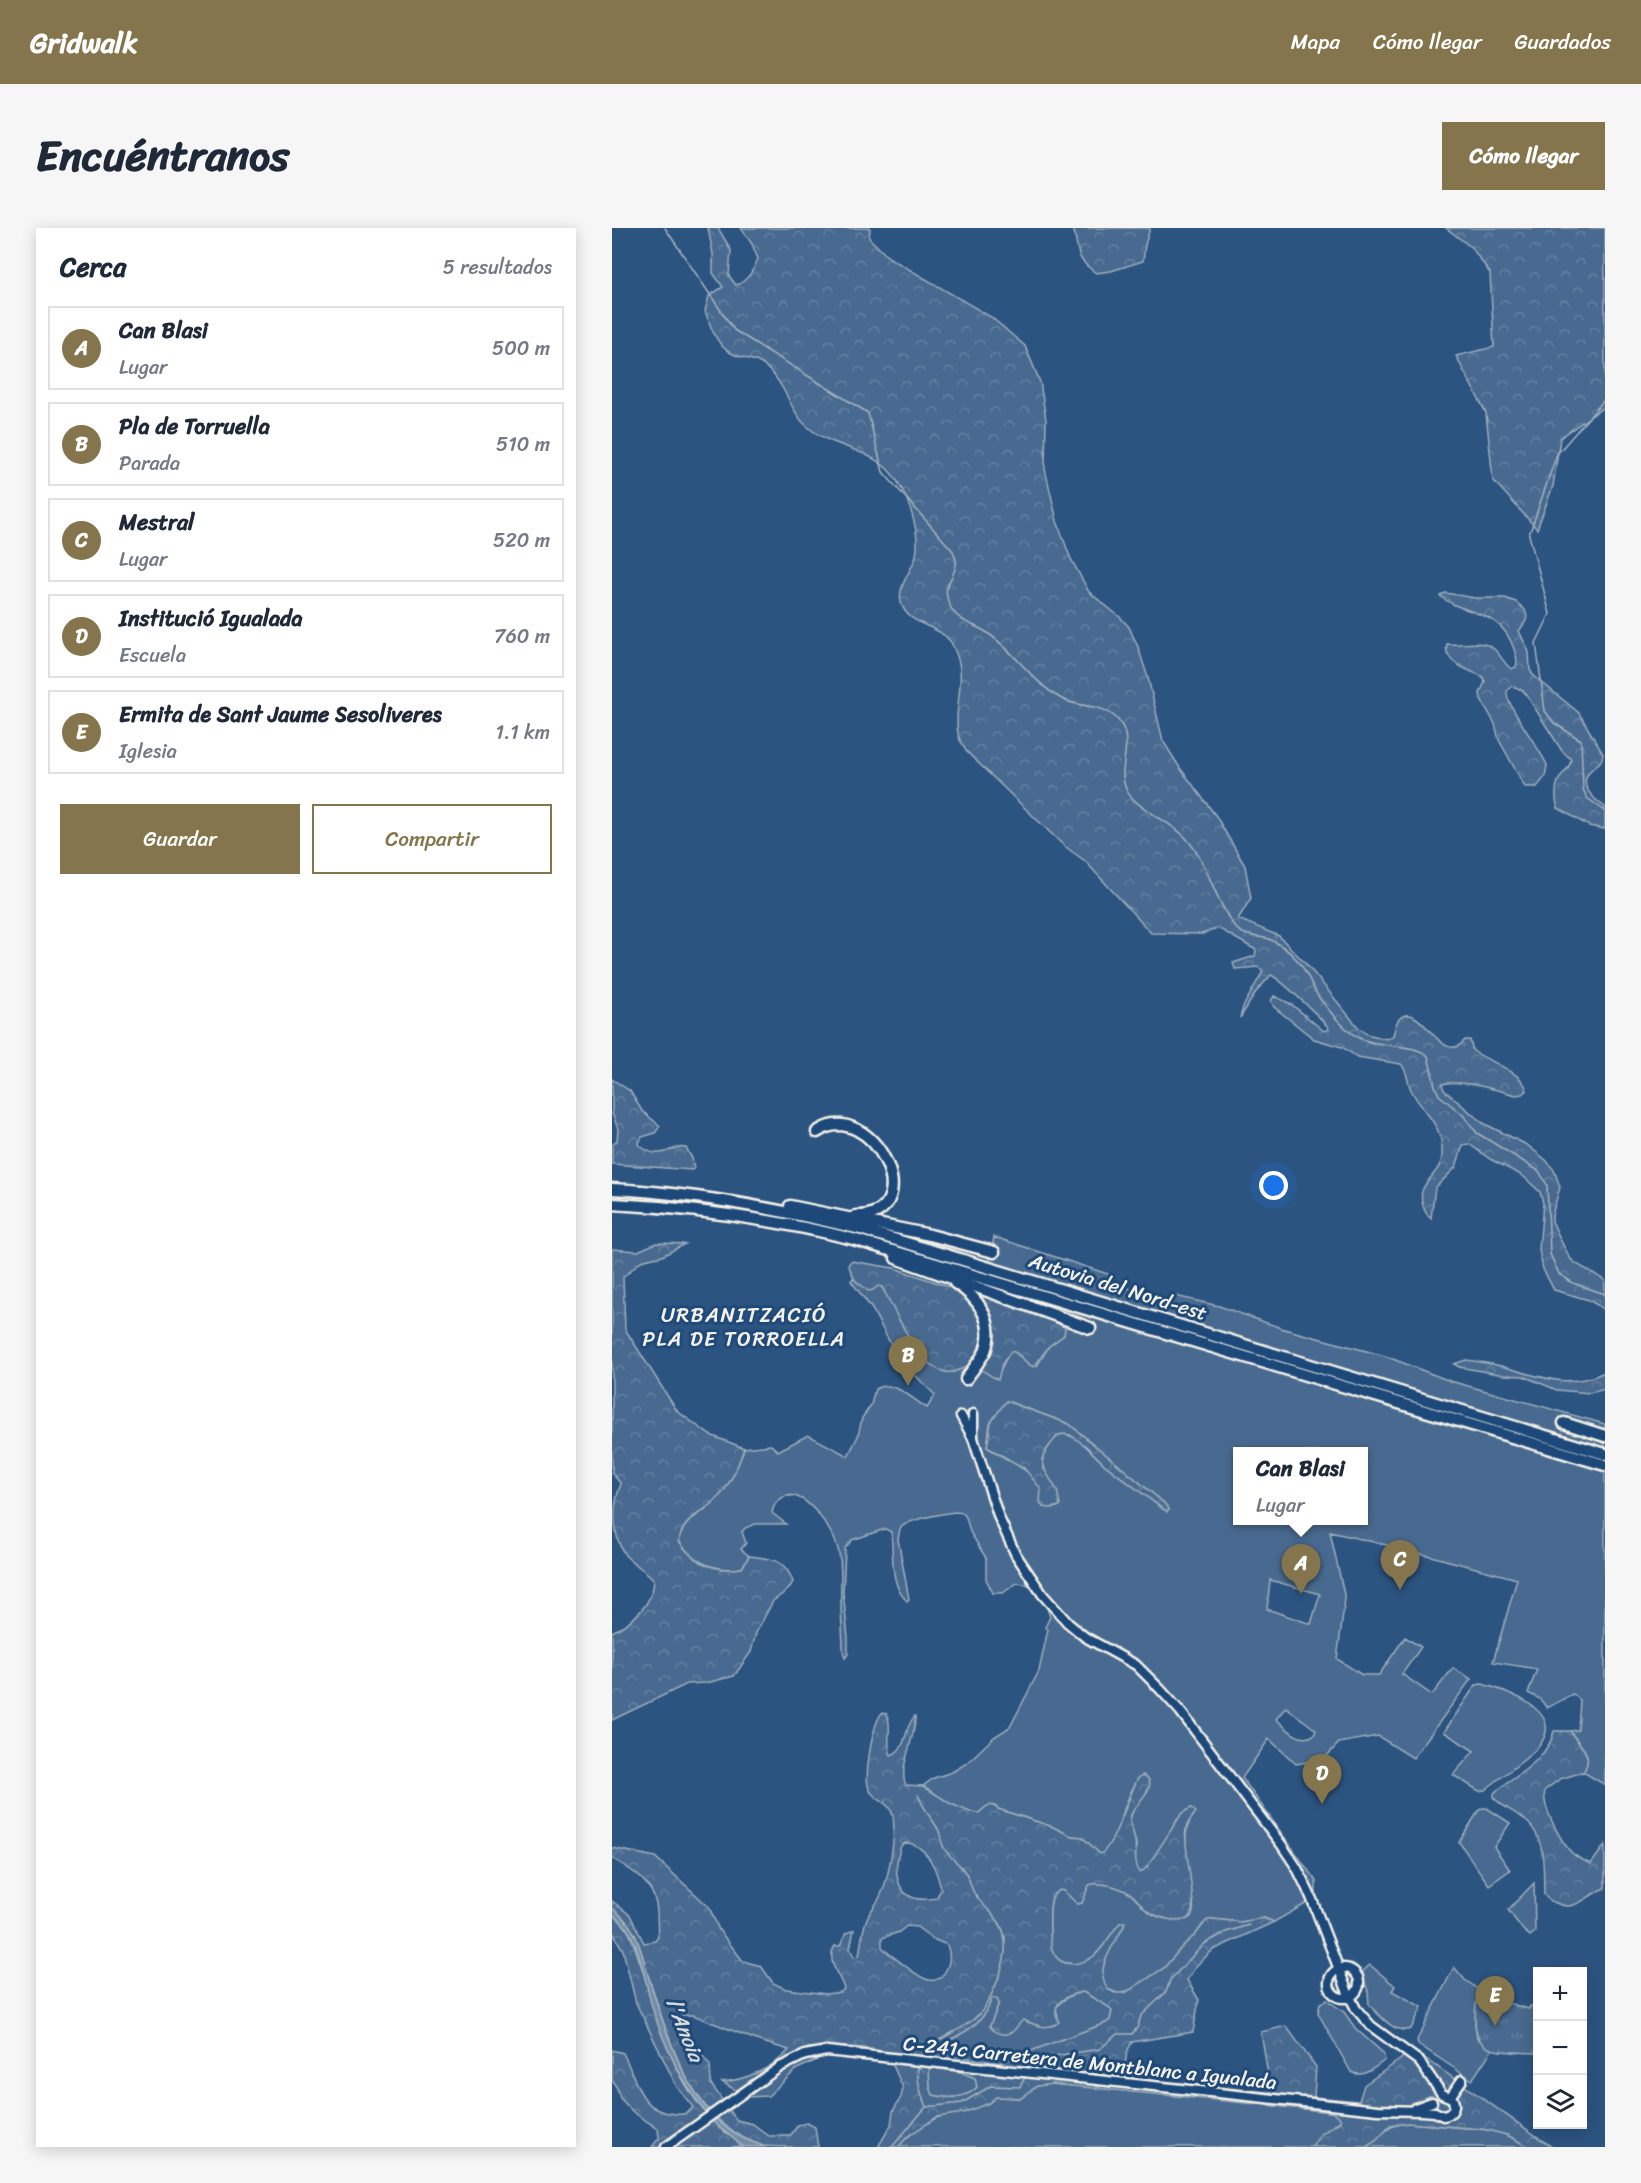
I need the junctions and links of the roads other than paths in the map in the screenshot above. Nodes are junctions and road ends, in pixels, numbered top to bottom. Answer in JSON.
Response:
{"nodes":[{"id":1,"x":817,"y":1132,"type":"dead end"},
{"id":2,"x":612,"y":1189,"type":"edge"},
{"id":3,"x":612,"y":1204,"type":"edge"},
{"id":4,"x":806,"y":1209,"type":"junction"},
{"id":5,"x":716,"y":1212,"type":"junction"},
{"id":6,"x":994,"y":1252,"type":"dead end"},
{"id":7,"x":923,"y":1267,"type":"junction"},
{"id":8,"x":1090,"y":1329,"type":"dead end"},
{"id":9,"x":966,"y":1379,"type":"dead end"},
{"id":10,"x":974,"y":1414,"type":"dead end"},
{"id":11,"x":961,"y":1416,"type":"dead end"},
{"id":12,"x":1564,"y":1423,"type":"dead end"},
{"id":13,"x":1605,"y":1436,"type":"edge"},
{"id":14,"x":973,"y":1438,"type":"junction"},
{"id":15,"x":1605,"y":1454,"type":"edge"},
{"id":16,"x":1605,"y":1465,"type":"edge"},
{"id":17,"x":1338,"y":1969,"type":"junction"},
{"id":18,"x":1350,"y":1998,"type":"junction"},
{"id":19,"x":1462,"y":2080,"type":"dead end"},
{"id":20,"x":1440,"y":2098,"type":"junction"},
{"id":21,"x":1400,"y":2111,"type":"junction"},
{"id":22,"x":1435,"y":2112,"type":"junction"},
{"id":23,"x":666,"y":2147,"type":"edge"}],
"edges":[{"from":1,"to":4,"type":"highway"},
{"from":2,"to":4,"type":"highway"},
{"from":2,"to":15,"type":"highway","name":"Autovia del Nord-est"},
{"from":3,"to":5,"type":"highway","name":"Autovia del Nord-est"},
{"from":4,"to":6,"type":"highway"},
{"from":5,"to":7,"type":"highway"},
{"from":5,"to":16,"type":"highway","name":"Autovia del Nord-est"},
{"from":7,"to":8,"type":"highway"},
{"from":7,"to":9,"type":"highway"},
{"from":10,"to":14,"type":"main road"},
{"from":11,"to":14,"type":"main road"},
{"from":12,"to":13,"type":"highway"},
{"from":14,"to":17,"type":"main road"},
{"from":17,"to":18,"type":"main road"},
{"from":17,"to":18,"type":"main road"},
{"from":17,"to":18,"type":"main road"},
{"from":18,"to":20,"type":"main road"},
{"from":19,"to":20,"type":"main road"},
{"from":20,"to":21,"type":"main road"},
{"from":20,"to":22,"type":"main road"},
{"from":20,"to":22,"type":"main road"},
{"from":21,"to":22,"type":"main road","name":"C-241c Carretera de Montblanc a Igualada"},
{"from":21,"to":23,"type":"main road","name":"C-241c Carretera de Montblanc a Igualada"}]}
